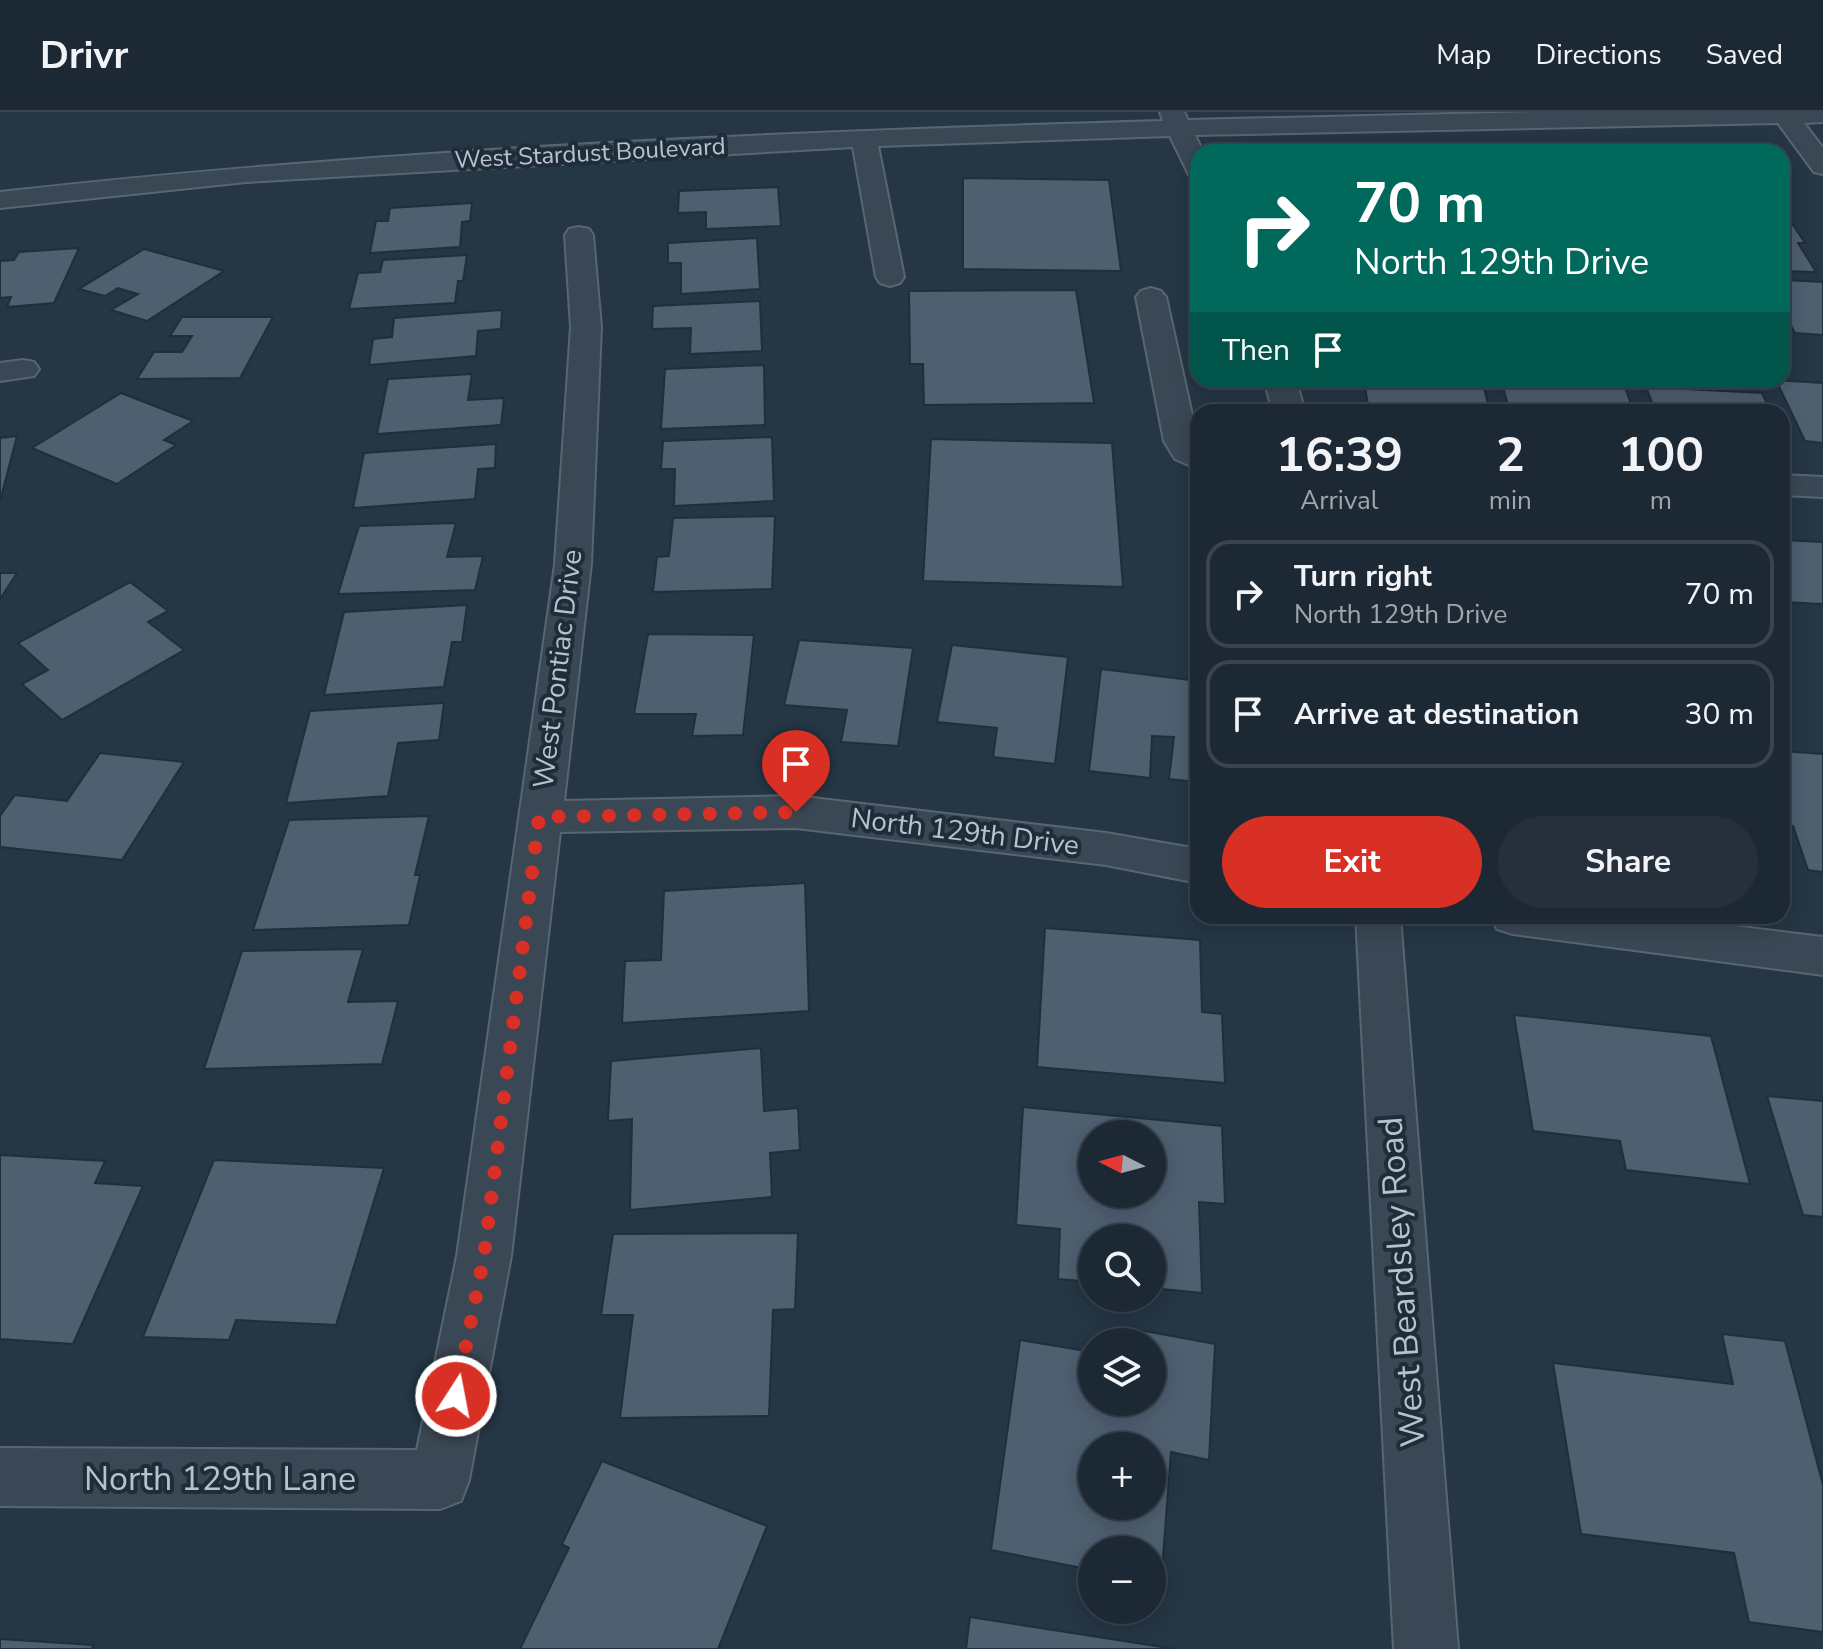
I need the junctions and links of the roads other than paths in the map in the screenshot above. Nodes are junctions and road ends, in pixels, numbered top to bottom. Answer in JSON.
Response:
{"nodes":[{"id":1,"x":1785,"y":114,"type":"edge"},
{"id":2,"x":1823,"y":115,"type":"edge"},
{"id":3,"x":1176,"y":120,"type":"edge"},
{"id":4,"x":864,"y":139,"type":"junction"},
{"id":5,"x":1190,"y":151,"type":"edge"},
{"id":6,"x":1823,"y":166,"type":"edge"},
{"id":7,"x":0,"y":200,"type":"edge"},
{"id":8,"x":579,"y":235,"type":"dead end"},
{"id":9,"x":890,"y":277,"type":"dead end"},
{"id":10,"x":1151,"y":297,"type":"dead end"},
{"id":11,"x":1190,"y":454,"type":"edge"},
{"id":12,"x":1790,"y":485,"type":"edge"},
{"id":13,"x":1823,"y":487,"type":"edge"},
{"id":14,"x":539,"y":817,"type":"junction"},
{"id":15,"x":1190,"y":865,"type":"edge"},
{"id":16,"x":1379,"y":924,"type":"edge"},
{"id":17,"x":1575,"y":924,"type":"edge"},
{"id":18,"x":1823,"y":956,"type":"edge"},
{"id":19,"x":0,"y":1477,"type":"edge"},
{"id":20,"x":440,"y":1480,"type":"joint"},
{"id":21,"x":1426,"y":1649,"type":"edge"}],
"edges":[{"from":1,"to":2,"type":"street","name":"West Stardust Boulevard"},
{"from":1,"to":3,"type":"street","name":"West Stardust Boulevard"},
{"from":1,"to":6,"type":"street"},
{"from":3,"to":4,"type":"street","name":"West Stardust Boulevard"},
{"from":3,"to":5,"type":"street"},
{"from":4,"to":7,"type":"street","name":"West Stardust Boulevard"},
{"from":4,"to":9,"type":"street"},
{"from":8,"to":14,"type":"street","name":"West Pontiac Drive"},
{"from":10,"to":11,"type":"street"},
{"from":12,"to":13,"type":"street"},
{"from":14,"to":15,"type":"street","name":"North 129th Drive"},
{"from":14,"to":20,"type":"street","name":"West Pontiac Drive"},
{"from":16,"to":21,"type":"street","name":"West Beardsley Road"},
{"from":17,"to":18,"type":"street"},
{"from":19,"to":20,"type":"street","name":"North 129th Lane"}]}
